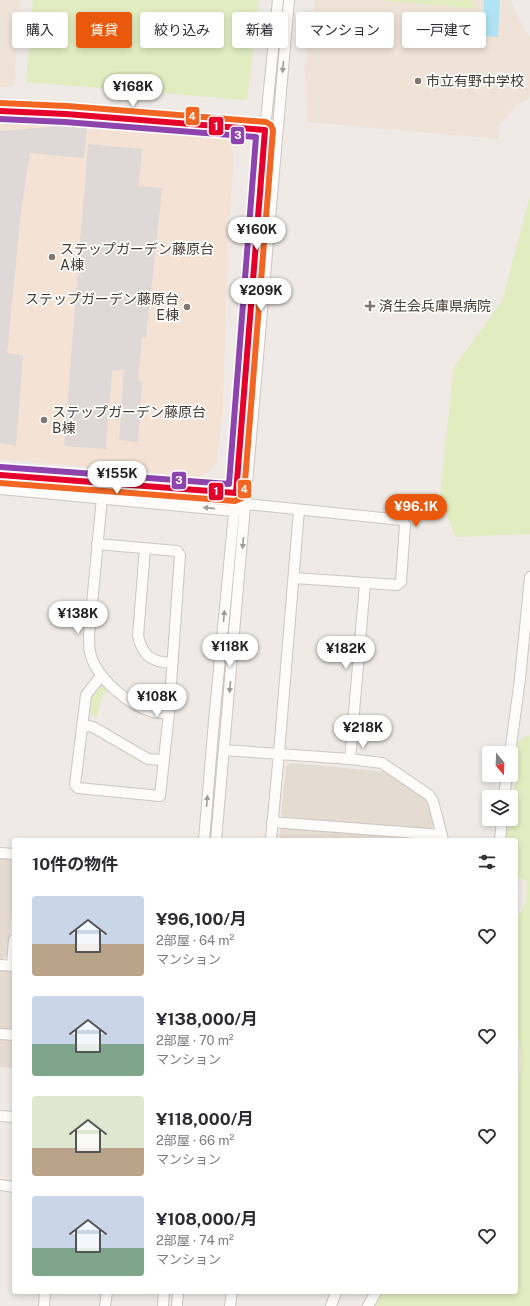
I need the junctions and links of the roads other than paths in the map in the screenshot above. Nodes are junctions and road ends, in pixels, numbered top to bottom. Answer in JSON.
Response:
{"nodes":[{"id":1,"x":278,"y":0,"type":"edge"},
{"id":2,"x":289,"y":0,"type":"edge"},
{"id":3,"x":0,"y":110,"type":"edge"},
{"id":4,"x":265,"y":130,"type":"junction"},
{"id":5,"x":277,"y":132,"type":"junction"},
{"id":6,"x":0,"y":475,"type":"edge"},
{"id":7,"x":0,"y":489,"type":"edge"},
{"id":8,"x":236,"y":493,"type":"junction"},
{"id":9,"x":102,"y":497,"type":"junction"},
{"id":10,"x":246,"y":504,"type":"junction"},
{"id":11,"x":299,"y":510,"type":"junction"},
{"id":12,"x":234,"y":511,"type":"junction"},
{"id":13,"x":97,"y":544,"type":"junction"},
{"id":14,"x":145,"y":548,"type":"junction"},
{"id":15,"x":530,"y":577,"type":"edge"},
{"id":16,"x":294,"y":578,"type":"junction"},
{"id":17,"x":365,"y":583,"type":"junction"},
{"id":18,"x":172,"y":663,"type":"junction"},
{"id":19,"x":101,"y":676,"type":"junction"},
{"id":20,"x":169,"y":713,"type":"junction"},
{"id":21,"x":82,"y":724,"type":"junction"},
{"id":22,"x":511,"y":746,"type":"edge"},
{"id":23,"x":224,"y":750,"type":"junction"},
{"id":24,"x":279,"y":753,"type":"junction"},
{"id":25,"x":350,"y":758,"type":"junction"},
{"id":26,"x":164,"y":760,"type":"junction"},
{"id":27,"x":272,"y":822,"type":"junction"},
{"id":28,"x":501,"y":826,"type":"edge"},
{"id":29,"x":443,"y":837,"type":"edge"},
{"id":30,"x":204,"y":838,"type":"edge"},
{"id":31,"x":216,"y":838,"type":"edge"},
{"id":32,"x":271,"y":838,"type":"edge"},
{"id":33,"x":500,"y":838,"type":"edge"},
{"id":34,"x":0,"y":853,"type":"edge"},
{"id":35,"x":12,"y":854,"type":"edge"},
{"id":36,"x":0,"y":964,"type":"edge"},
{"id":37,"x":12,"y":966,"type":"edge"},
{"id":38,"x":0,"y":1034,"type":"edge"},
{"id":39,"x":12,"y":1035,"type":"edge"},
{"id":40,"x":0,"y":1116,"type":"edge"},
{"id":41,"x":12,"y":1117,"type":"edge"},
{"id":42,"x":0,"y":1185,"type":"edge"},
{"id":43,"x":12,"y":1187,"type":"edge"},
{"id":44,"x":45,"y":1294,"type":"edge"},
{"id":45,"x":107,"y":1294,"type":"edge"},
{"id":46,"x":164,"y":1294,"type":"edge"},
{"id":47,"x":178,"y":1294,"type":"edge"},
{"id":48,"x":232,"y":1294,"type":"edge"},
{"id":49,"x":335,"y":1294,"type":"edge"},
{"id":50,"x":375,"y":1294,"type":"edge"},
{"id":51,"x":44,"y":1306,"type":"edge"},
{"id":52,"x":105,"y":1306,"type":"edge"},
{"id":53,"x":163,"y":1306,"type":"edge"},
{"id":54,"x":177,"y":1306,"type":"edge"},
{"id":55,"x":230,"y":1306,"type":"edge"},
{"id":56,"x":331,"y":1306,"type":"edge"},
{"id":57,"x":368,"y":1306,"type":"edge"}],
"edges":[{"from":1,"to":4,"type":"street"},
{"from":2,"to":5,"type":"street","one_way":true},
{"from":3,"to":4,"type":"street"},
{"from":4,"to":5,"type":"street"},
{"from":4,"to":8,"type":"street"},
{"from":5,"to":10,"type":"street"},
{"from":6,"to":8,"type":"street"},
{"from":7,"to":9,"type":"street"},
{"from":8,"to":10,"type":"street"},
{"from":8,"to":12,"type":"street"},
{"from":12,"to":9,"type":"street","one_way":true},
{"from":9,"to":13,"type":"street"},
{"from":10,"to":11,"type":"street"},
{"from":10,"to":12,"type":"street"},
{"from":10,"to":23,"type":"street","one_way":true},
{"from":11,"to":16,"type":"street"},
{"from":11,"to":17,"type":"street"},
{"from":30,"to":12,"type":"street","one_way":true},
{"from":13,"to":14,"type":"street"},
{"from":13,"to":19,"type":"street"},
{"from":14,"to":18,"type":"street"},
{"from":14,"to":18,"type":"street"},
{"from":15,"to":22,"type":"street"},
{"from":16,"to":17,"type":"street"},
{"from":16,"to":24,"type":"street"},
{"from":17,"to":25,"type":"street"},
{"from":18,"to":20,"type":"street"},
{"from":19,"to":20,"type":"street"},
{"from":19,"to":21,"type":"street"},
{"from":20,"to":26,"type":"street"},
{"from":21,"to":26,"type":"street"},
{"from":21,"to":26,"type":"street"},
{"from":23,"to":24,"type":"street"},
{"from":23,"to":31,"type":"street"},
{"from":24,"to":25,"type":"street"},
{"from":24,"to":27,"type":"street"},
{"from":25,"to":29,"type":"street"},
{"from":27,"to":29,"type":"street"},
{"from":27,"to":32,"type":"street"},
{"from":28,"to":33,"type":"street"},
{"from":34,"to":35,"type":"street"},
{"from":36,"to":37,"type":"street"},
{"from":38,"to":39,"type":"street"},
{"from":40,"to":41,"type":"street"},
{"from":42,"to":43,"type":"street"},
{"from":44,"to":51,"type":"street"},
{"from":45,"to":52,"type":"street"},
{"from":46,"to":53,"type":"street"},
{"from":47,"to":54,"type":"street"},
{"from":48,"to":55,"type":"street"},
{"from":49,"to":56,"type":"street"},
{"from":50,"to":57,"type":"street"}]}
